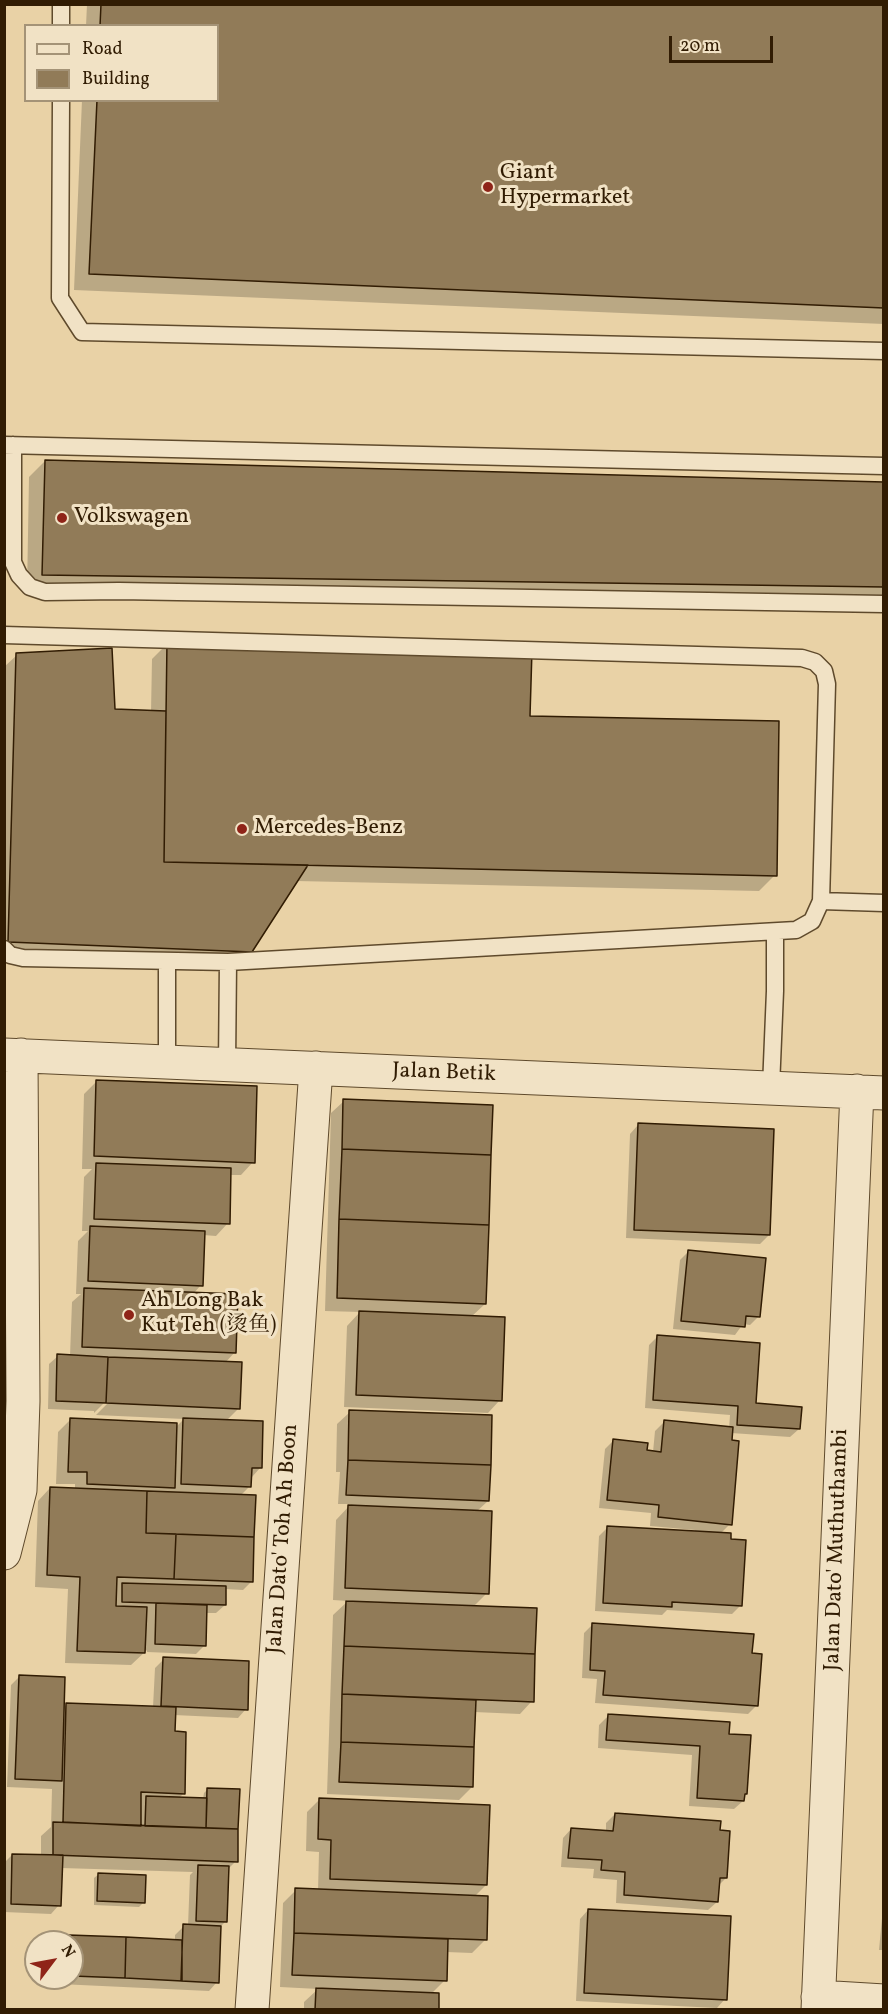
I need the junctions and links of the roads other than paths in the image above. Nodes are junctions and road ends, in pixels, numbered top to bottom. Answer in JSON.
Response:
{"nodes":[{"id":1,"x":61,"y":4,"type":"edge"},
{"id":2,"x":61,"y":24,"type":"edge"},
{"id":3,"x":61,"y":102,"type":"edge"},
{"id":4,"x":884,"y":351,"type":"edge"},
{"id":5,"x":9,"y":445,"type":"edge"},
{"id":6,"x":884,"y":466,"type":"edge"},
{"id":7,"x":884,"y":604,"type":"edge"},
{"id":8,"x":4,"y":635,"type":"edge"},
{"id":9,"x":821,"y":901,"type":"junction"},
{"id":10,"x":884,"y":903,"type":"edge"},
{"id":11,"x":775,"y":932,"type":"junction"},
{"id":12,"x":4,"y":949,"type":"edge"},
{"id":13,"x":167,"y":961,"type":"junction"},
{"id":14,"x":228,"y":962,"type":"junction"},
{"id":15,"x":13,"y":1055,"type":"edge"},
{"id":16,"x":167,"y":1061,"type":"junction"},
{"id":17,"x":226,"y":1065,"type":"junction"},
{"id":18,"x":316,"y":1068,"type":"junction"},
{"id":19,"x":771,"y":1088,"type":"junction"},
{"id":20,"x":870,"y":1092,"type":"edge"},
{"id":21,"x":4,"y":1553,"type":"edge"},
{"id":22,"x":884,"y":2001,"type":"edge"},
{"id":23,"x":818,"y":2003,"type":"edge"},
{"id":24,"x":252,"y":2010,"type":"edge"}],
"edges":[{"from":1,"to":2,"type":"lane"},
{"from":3,"to":4,"type":"lane"},
{"from":5,"to":6,"type":"lane"},
{"from":5,"to":7,"type":"lane"},
{"from":8,"to":9,"type":"lane"},
{"from":9,"to":10,"type":"lane"},
{"from":9,"to":11,"type":"lane"},
{"from":11,"to":14,"type":"lane"},
{"from":11,"to":19,"type":"lane"},
{"from":12,"to":13,"type":"lane"},
{"from":13,"to":14,"type":"lane"},
{"from":13,"to":16,"type":"lane"},
{"from":14,"to":17,"type":"lane"},
{"from":15,"to":16,"type":"street","name":"Jalan Betik"},
{"from":15,"to":21,"type":"street"},
{"from":16,"to":17,"type":"street","name":"Jalan Betik"},
{"from":17,"to":18,"type":"street","name":"Jalan Betik"},
{"from":18,"to":19,"type":"street","name":"Jalan Betik"},
{"from":18,"to":24,"type":"street","name":"Jalan Dato' Toh Ah Boon"},
{"from":19,"to":20,"type":"street","name":"Jalan Betik"},
{"from":20,"to":23,"type":"street","name":"Jalan Dato' Muthuthambi"},
{"from":22,"to":23,"type":"street"}]}
